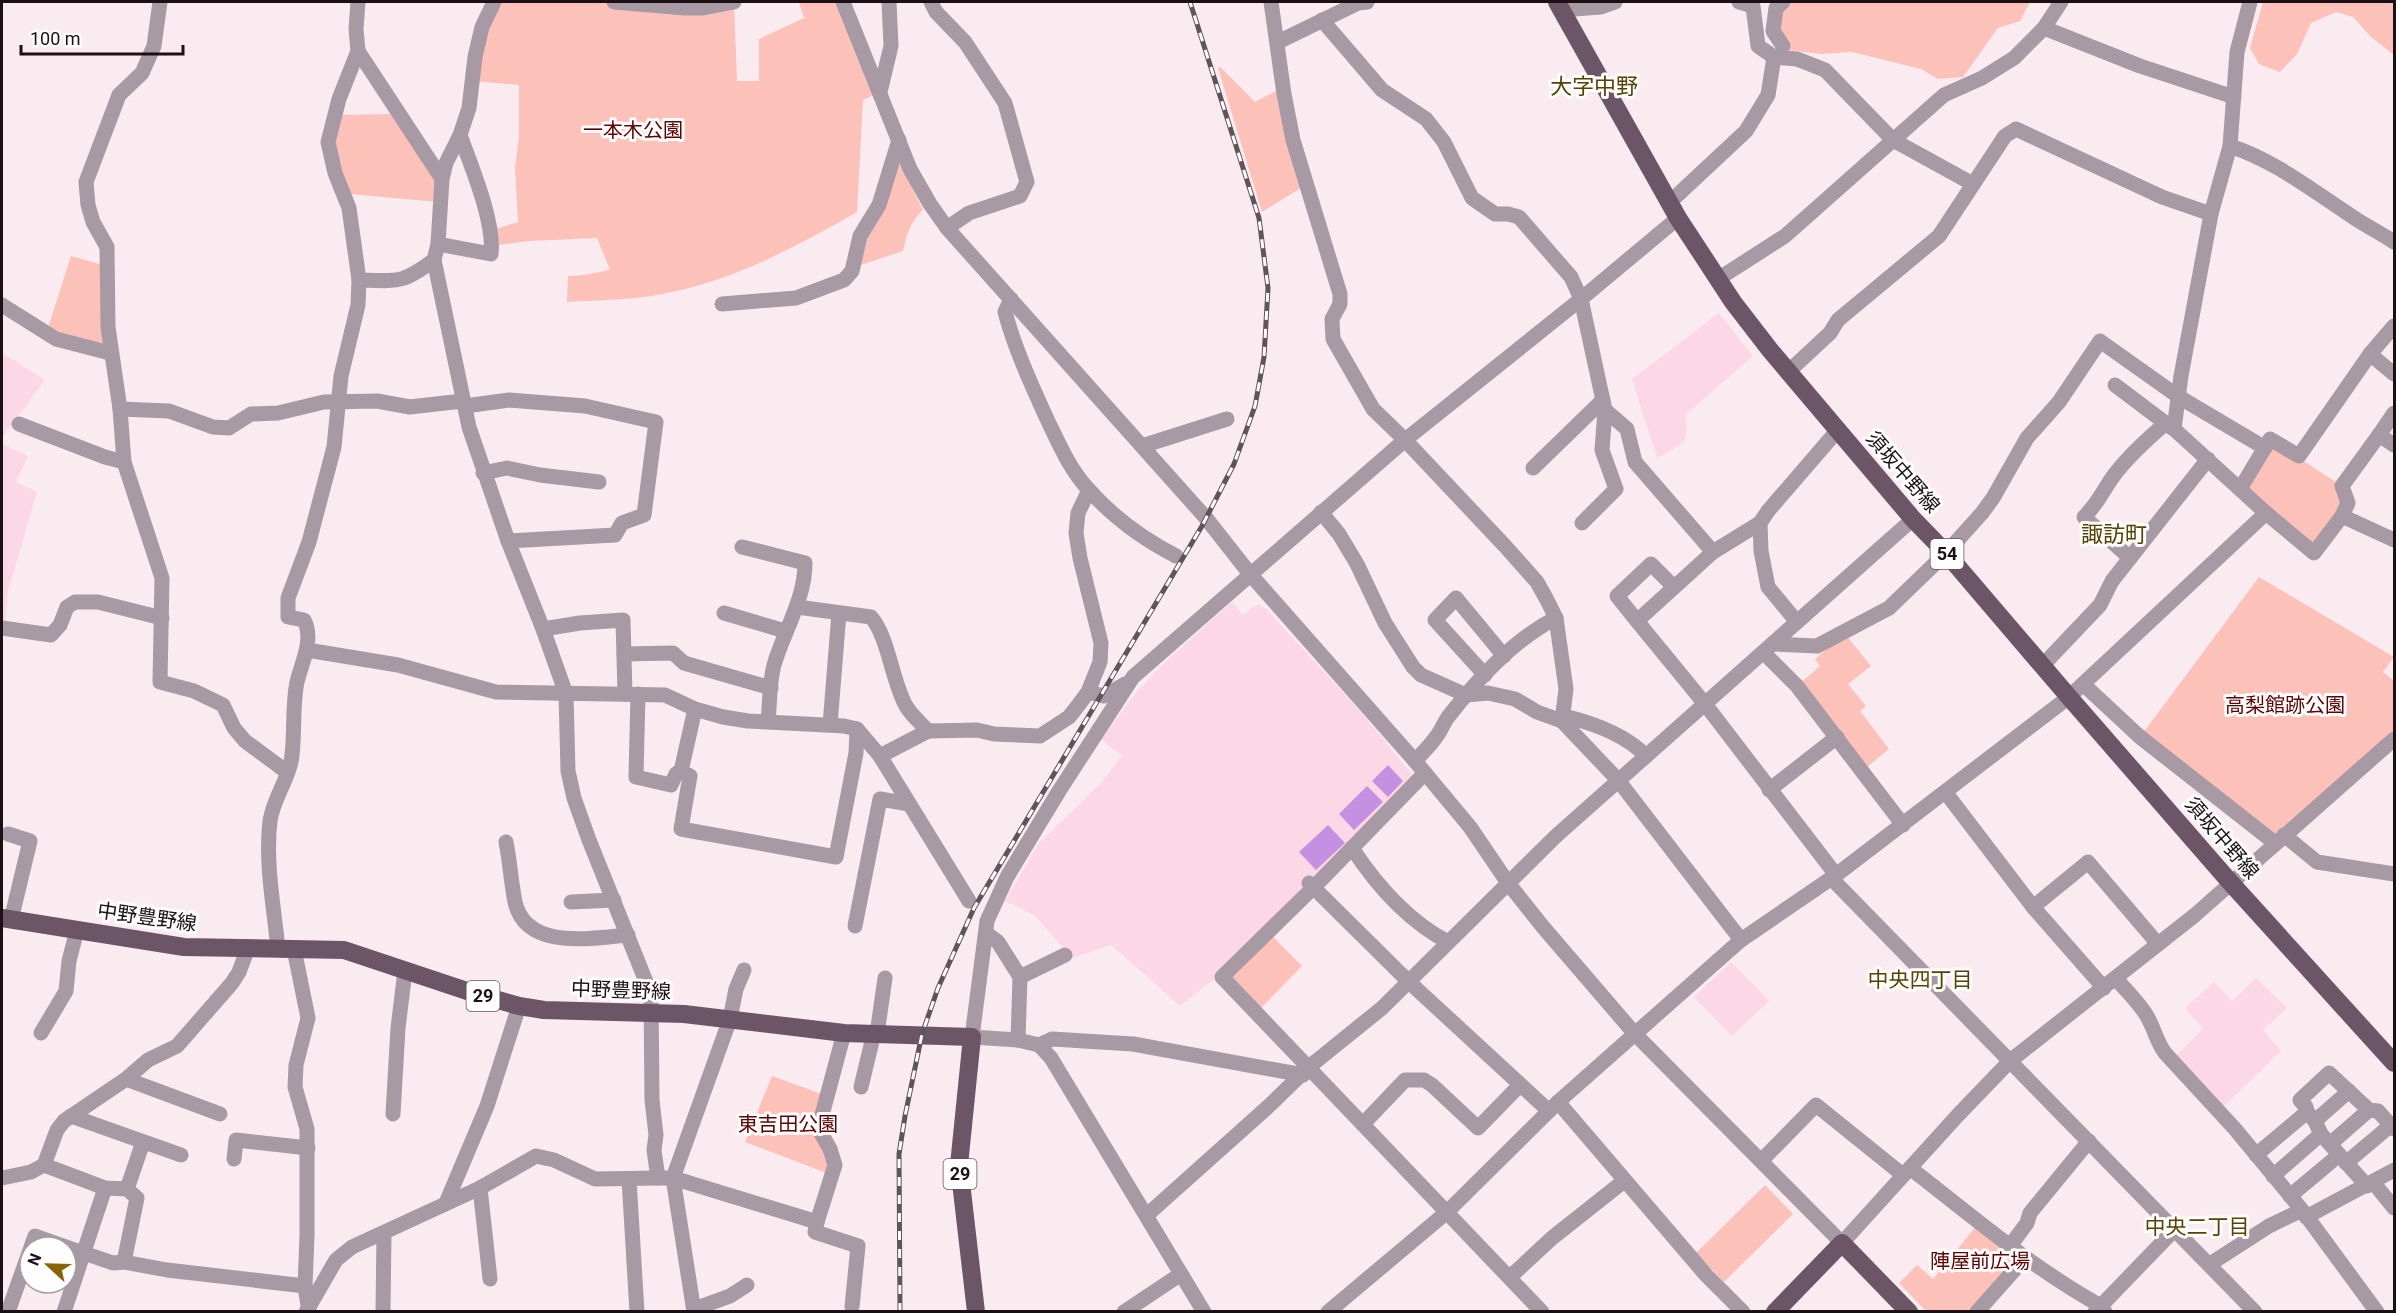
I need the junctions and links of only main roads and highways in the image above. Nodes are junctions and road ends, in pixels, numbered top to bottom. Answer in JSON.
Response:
{"nodes":[{"id":1,"x":1559,"y":6,"type":"edge"},
{"id":2,"x":6,"y":919,"type":"edge"},
{"id":3,"x":2394,"y":1063,"type":"edge"},
{"id":4,"x":976,"y":1311,"type":"edge"},
{"id":5,"x":1775,"y":1311,"type":"edge"},
{"id":6,"x":1909,"y":1311,"type":"edge"}],
"edges":[{"from":1,"to":3,"type":"main road","name":"須坂中野線","number":"54"},
{"from":2,"to":4,"type":"main road","name":"中野豊野線","number":"29"},
{"from":5,"to":6,"type":"main road"}]}
